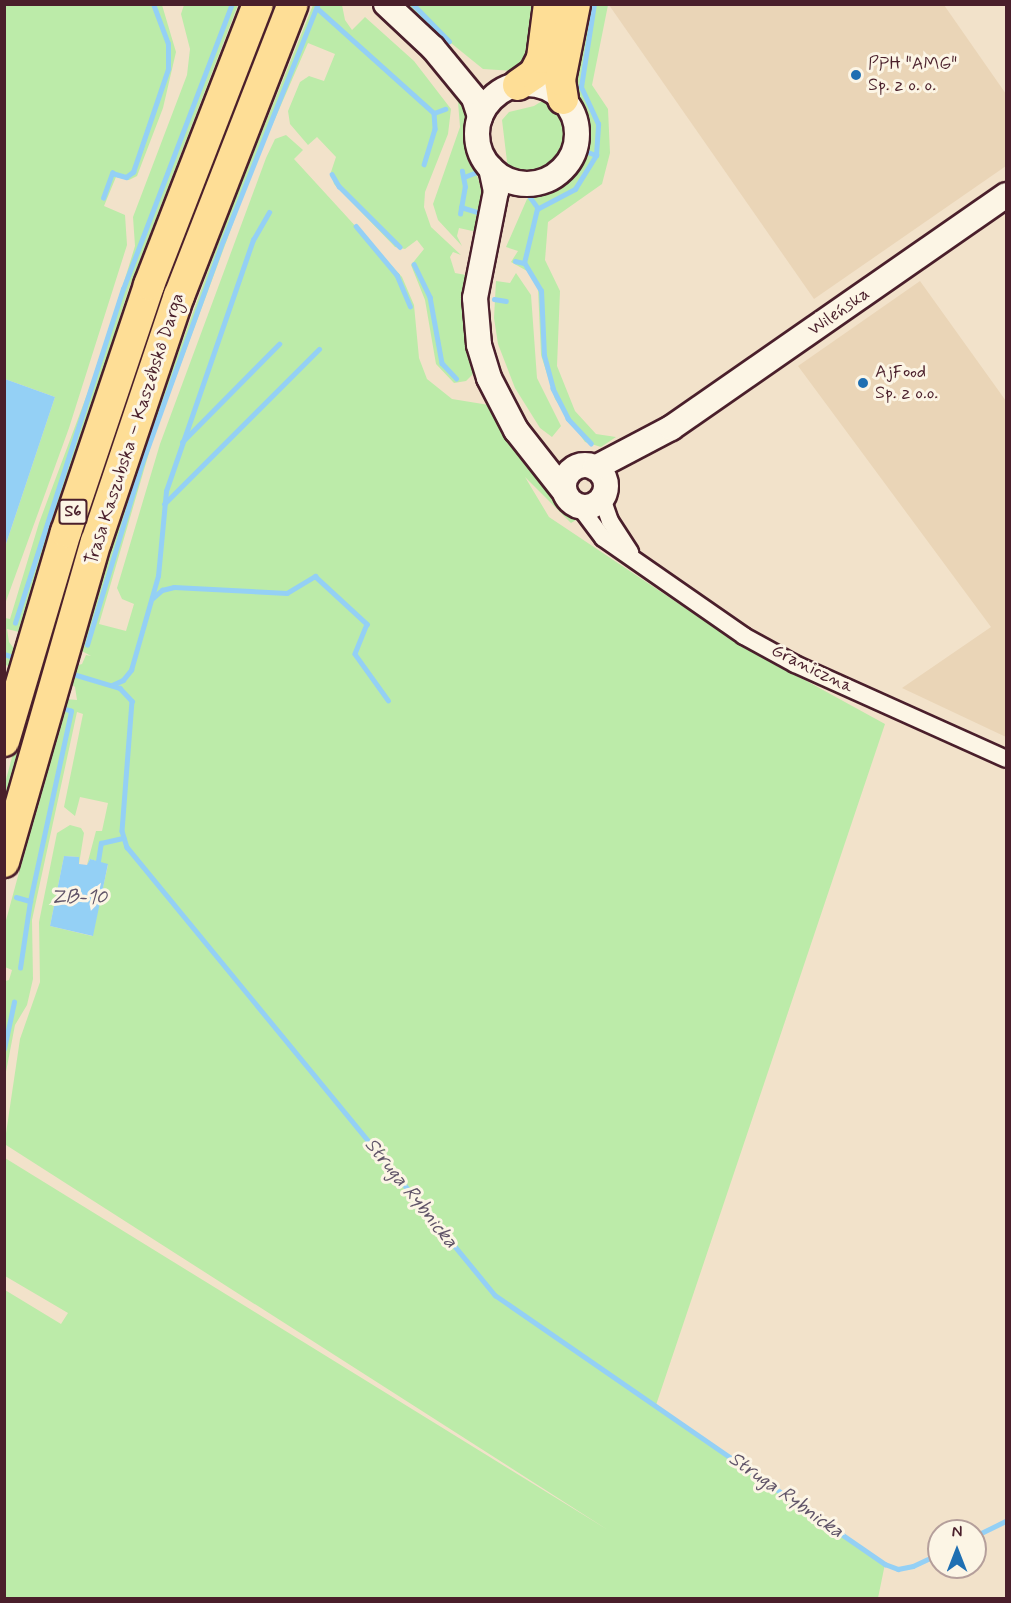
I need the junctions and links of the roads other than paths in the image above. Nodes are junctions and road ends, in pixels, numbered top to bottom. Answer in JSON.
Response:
{"nodes":[{"id":1,"x":258,"y":4,"type":"edge"},
{"id":2,"x":293,"y":4,"type":"edge"},
{"id":3,"x":386,"y":4,"type":"edge"},
{"id":4,"x":549,"y":4,"type":"edge"},
{"id":5,"x":575,"y":4,"type":"edge"},
{"id":6,"x":433,"y":48,"type":"junction"},
{"id":7,"x":513,"y":86,"type":"junction"},
{"id":8,"x":563,"y":99,"type":"junction"},
{"id":9,"x":480,"y":117,"type":"junction"},
{"id":10,"x":491,"y":168,"type":"junction"},
{"id":11,"x":534,"y":183,"type":"junction"},
{"id":12,"x":1006,"y":195,"type":"edge"},
{"id":13,"x":484,"y":252,"type":"junction"},
{"id":14,"x":504,"y":407,"type":"junction"},
{"id":15,"x":596,"y":478,"type":"junction"},
{"id":16,"x":571,"y":499,"type":"junction"},
{"id":17,"x":632,"y":555,"type":"junction"},
{"id":18,"x":4,"y":741,"type":"edge"},
{"id":19,"x":1006,"y":759,"type":"edge"},
{"id":20,"x":4,"y":862,"type":"edge"}],
"edges":[{"from":1,"to":18,"type":"highway","name":"Trasa Kaszubska – Kaszëbskô Darga","number":"S6"},
{"from":2,"to":20,"type":"highway","name":"Trasa Kaszubska – Kaszëbskô Darga","number":"S6"},
{"from":3,"to":6,"type":"main road"},
{"from":4,"to":7,"type":"highway"},
{"from":5,"to":8,"type":"highway"},
{"from":6,"to":7,"type":"main road"},
{"from":6,"to":9,"type":"main road"},
{"from":7,"to":8,"type":"main road"},
{"from":7,"to":9,"type":"main road"},
{"from":8,"to":11,"type":"main road"},
{"from":9,"to":10,"type":"main road"},
{"from":10,"to":11,"type":"main road"},
{"from":10,"to":13,"type":"main road","name":"Graniczna"},
{"from":11,"to":13,"type":"main road","name":"Graniczna"},
{"from":12,"to":15,"type":"main road","name":"Wileńska"},
{"from":13,"to":14,"type":"main road","name":"Graniczna"},
{"from":14,"to":15,"type":"main road","name":"Graniczna"},
{"from":14,"to":16,"type":"main road","name":"Graniczna"},
{"from":15,"to":16,"type":"main road"},
{"from":15,"to":16,"type":"main road"},
{"from":15,"to":17,"type":"street","name":"Graniczna"},
{"from":16,"to":17,"type":"street","name":"Graniczna"},
{"from":17,"to":19,"type":"street","name":"Graniczna"}]}
